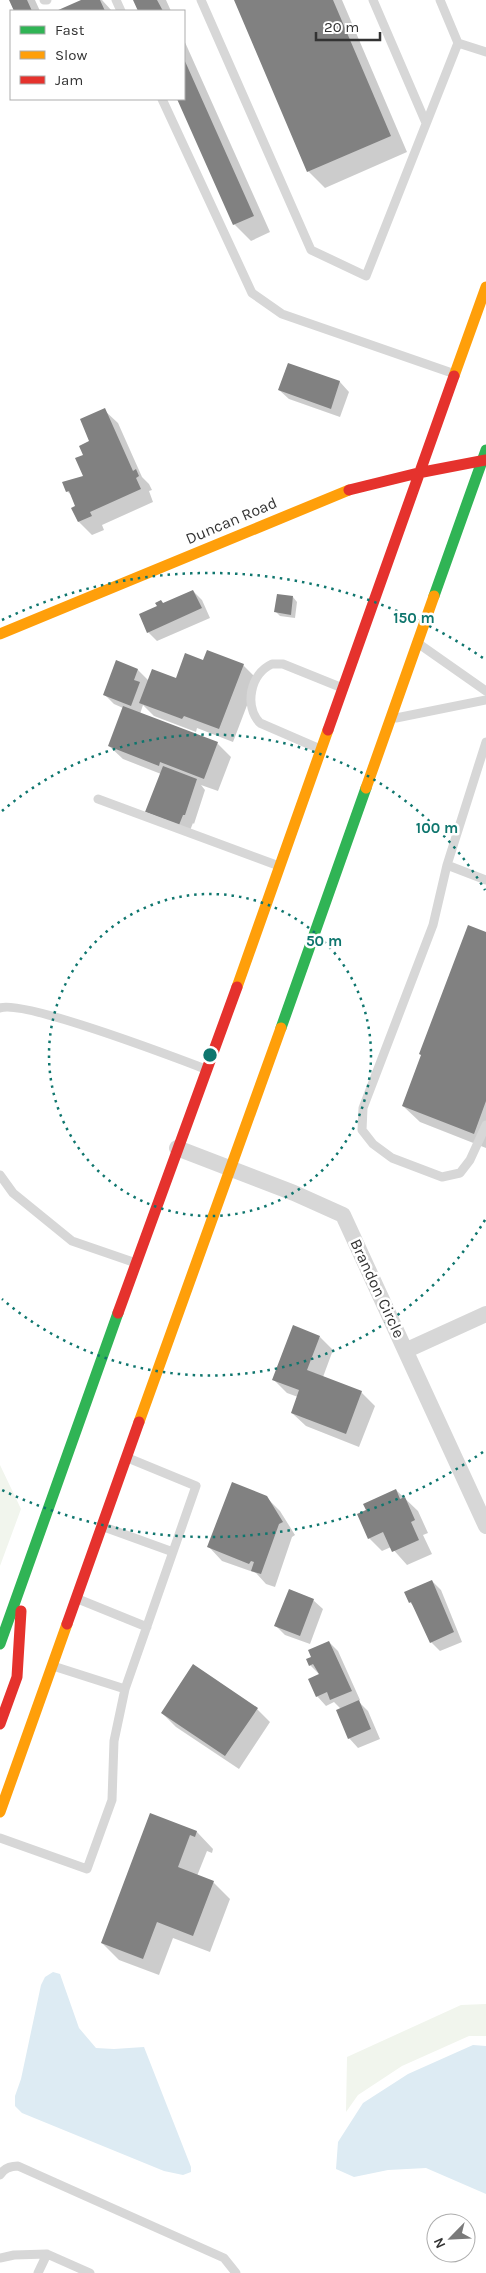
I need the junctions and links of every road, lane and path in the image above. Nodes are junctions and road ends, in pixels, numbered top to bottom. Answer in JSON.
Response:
{"nodes":[{"id":1,"x":201,"y":0,"type":"edge"},
{"id":2,"x":372,"y":0,"type":"edge"},
{"id":3,"x":440,"y":0,"type":"edge"},
{"id":4,"x":458,"y":43,"type":"junction"},
{"id":5,"x":486,"y":52,"type":"edge"},
{"id":6,"x":162,"y":100,"type":"edge"},
{"id":7,"x":426,"y":123,"type":"junction"},
{"id":8,"x":486,"y":287,"type":"edge"},
{"id":9,"x":455,"y":374,"type":"junction"},
{"id":10,"x":486,"y":450,"type":"edge"},
{"id":11,"x":484,"y":461,"type":"edge"},
{"id":12,"x":418,"y":473,"type":"junction"},
{"id":13,"x":0,"y":634,"type":"edge"},
{"id":14,"x":417,"y":643,"type":"junction"},
{"id":15,"x":342,"y":688,"type":"junction"},
{"id":16,"x":486,"y":691,"type":"edge"},
{"id":17,"x":486,"y":700,"type":"edge"},
{"id":18,"x":391,"y":719,"type":"junction"},
{"id":19,"x":486,"y":742,"type":"edge"},
{"id":20,"x":320,"y":749,"type":"junction"},
{"id":21,"x":98,"y":799,"type":"dead end"},
{"id":22,"x":447,"y":865,"type":"junction"},
{"id":23,"x":279,"y":866,"type":"junction"},
{"id":24,"x":486,"y":880,"type":"edge"},
{"id":25,"x":0,"y":1008,"type":"edge"},
{"id":26,"x":206,"y":1069,"type":"junction"},
{"id":27,"x":486,"y":1125,"type":"edge"},
{"id":28,"x":176,"y":1148,"type":"junction"},
{"id":29,"x":231,"y":1168,"type":"junction"},
{"id":30,"x":0,"y":1175,"type":"edge"},
{"id":31,"x":136,"y":1263,"type":"junction"},
{"id":32,"x":486,"y":1314,"type":"edge"},
{"id":33,"x":407,"y":1350,"type":"junction"},
{"id":34,"x":127,"y":1458,"type":"junction"},
{"id":35,"x":101,"y":1526,"type":"junction"},
{"id":36,"x":486,"y":1526,"type":"edge"},
{"id":37,"x":173,"y":1552,"type":"junction"},
{"id":38,"x":24,"y":1578,"type":"junction"},
{"id":39,"x":76,"y":1598,"type":"junction"},
{"id":40,"x":147,"y":1627,"type":"junction"},
{"id":41,"x":0,"y":1644,"type":"edge"},
{"id":42,"x":53,"y":1666,"type":"junction"},
{"id":43,"x":125,"y":1689,"type":"junction"},
{"id":44,"x":0,"y":1724,"type":"edge"},
{"id":45,"x":0,"y":1812,"type":"edge"},
{"id":46,"x":0,"y":1838,"type":"edge"},
{"id":47,"x":0,"y":2175,"type":"edge"},
{"id":48,"x":47,"y":2254,"type":"junction"},
{"id":49,"x":0,"y":2258,"type":"edge"},
{"id":50,"x":38,"y":2273,"type":"edge"},
{"id":51,"x":90,"y":2273,"type":"edge"},
{"id":52,"x":236,"y":2273,"type":"edge"}],
"edges":[{"from":1,"to":7,"type":"lane"},
{"from":2,"to":7,"type":"lane"},
{"from":3,"to":4,"type":"lane"},
{"from":4,"to":5,"type":"lane"},
{"from":4,"to":7,"type":"lane"},
{"from":6,"to":9,"type":"lane"},
{"from":8,"to":9,"type":"main road"},
{"from":9,"to":12,"type":"main road"},
{"from":10,"to":11,"type":"main road"},
{"from":11,"to":12,"type":"main road","name":"Duncan Road"},
{"from":11,"to":14,"type":"main road"},
{"from":12,"to":13,"type":"main road","name":"Duncan Road"},
{"from":12,"to":15,"type":"main road"},
{"from":14,"to":16,"type":"lane"},
{"from":14,"to":18,"type":"main road"},
{"from":15,"to":20,"type":"main road"},
{"from":15,"to":20,"type":"lane"},
{"from":17,"to":18,"type":"lane"},
{"from":18,"to":29,"type":"main road"},
{"from":19,"to":22,"type":"lane"},
{"from":20,"to":23,"type":"main road"},
{"from":21,"to":23,"type":"lane"},
{"from":22,"to":24,"type":"lane"},
{"from":22,"to":27,"type":"lane"},
{"from":23,"to":26,"type":"main road"},
{"from":25,"to":26,"type":"lane"},
{"from":26,"to":28,"type":"main road"},
{"from":28,"to":29,"type":"street","name":"Brandon Circle"},
{"from":28,"to":31,"type":"main road"},
{"from":29,"to":33,"type":"street","name":"Brandon Circle"},
{"from":29,"to":34,"type":"main road"},
{"from":30,"to":31,"type":"lane"},
{"from":31,"to":38,"type":"main road"},
{"from":32,"to":33,"type":"street"},
{"from":33,"to":36,"type":"street","name":"Brandon Circle"},
{"from":34,"to":35,"type":"main road"},
{"from":34,"to":37,"type":"lane"},
{"from":35,"to":37,"type":"lane"},
{"from":35,"to":39,"type":"main road"},
{"from":37,"to":40,"type":"lane"},
{"from":38,"to":41,"type":"main road"},
{"from":38,"to":44,"type":"main road"},
{"from":39,"to":40,"type":"lane"},
{"from":39,"to":42,"type":"main road"},
{"from":40,"to":43,"type":"lane"},
{"from":42,"to":43,"type":"lane"},
{"from":42,"to":45,"type":"main road"},
{"from":43,"to":46,"type":"lane"},
{"from":47,"to":52,"type":"lane"},
{"from":48,"to":49,"type":"lane"},
{"from":48,"to":50,"type":"lane"},
{"from":48,"to":51,"type":"lane"}]}
